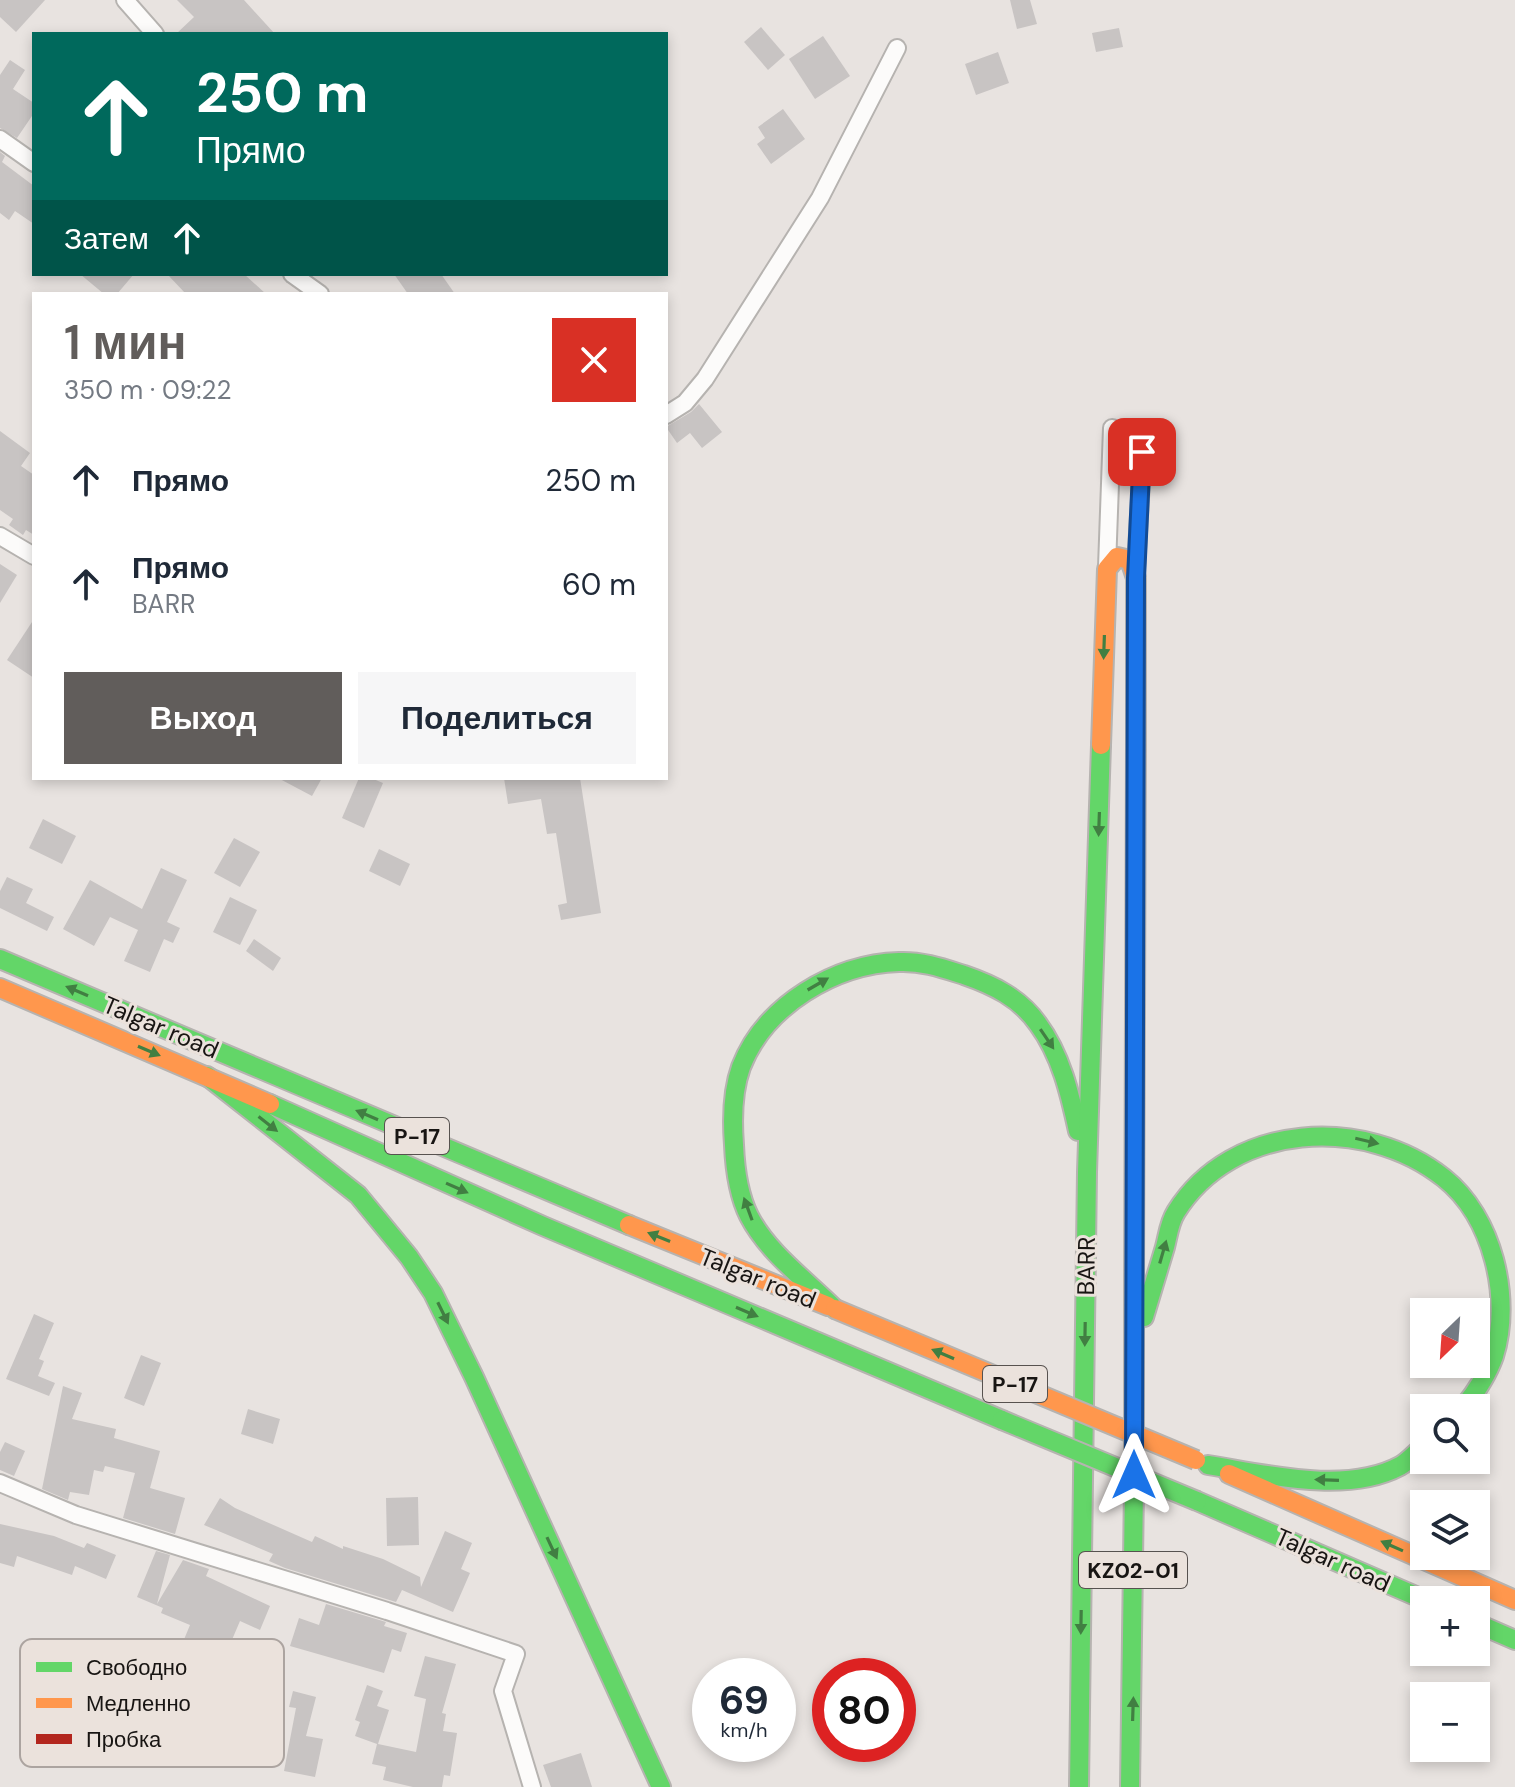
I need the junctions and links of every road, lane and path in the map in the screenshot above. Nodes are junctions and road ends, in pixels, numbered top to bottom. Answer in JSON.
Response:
{"nodes":[{"id":1,"x":125,"y":0,"type":"edge"},
{"id":2,"x":153,"y":32,"type":"edge"},
{"id":3,"x":897,"y":48,"type":"dead end"},
{"id":4,"x":0,"y":139,"type":"edge"},
{"id":5,"x":32,"y":162,"type":"edge"},
{"id":6,"x":295,"y":276,"type":"edge"},
{"id":7,"x":317,"y":292,"type":"edge"},
{"id":8,"x":668,"y":414,"type":"edge"},
{"id":9,"x":1112,"y":428,"type":"dead end"},
{"id":10,"x":1144,"y":428,"type":"dead end"},
{"id":11,"x":0,"y":536,"type":"edge"},
{"id":12,"x":32,"y":555,"type":"edge"},
{"id":13,"x":1107,"y":569,"type":"junction"},
{"id":14,"x":1136,"y":578,"type":"junction"},
{"id":15,"x":0,"y":959,"type":"edge"},
{"id":16,"x":0,"y":988,"type":"edge"},
{"id":17,"x":207,"y":1076,"type":"junction"},
{"id":18,"x":1087,"y":1172,"type":"junction"},
{"id":19,"x":835,"y":1309,"type":"junction"},
{"id":20,"x":1134,"y":1354,"type":"junction"},
{"id":21,"x":1472,"y":1394,"type":"edge"},
{"id":22,"x":1410,"y":1458,"type":"edge"},
{"id":23,"x":1202,"y":1462,"type":"junction"},
{"id":24,"x":0,"y":1483,"type":"edge"},
{"id":25,"x":1410,"y":1593,"type":"edge"},
{"id":26,"x":1515,"y":1600,"type":"edge"},
{"id":27,"x":1490,"y":1629,"type":"edge"},
{"id":28,"x":1515,"y":1640,"type":"edge"},
{"id":29,"x":532,"y":1787,"type":"edge"},
{"id":30,"x":661,"y":1787,"type":"edge"},
{"id":31,"x":1079,"y":1787,"type":"edge"},
{"id":32,"x":1130,"y":1787,"type":"edge"}],
"edges":[{"from":1,"to":2,"type":"street"},
{"from":3,"to":8,"type":"street"},
{"from":4,"to":5,"type":"street"},
{"from":6,"to":7,"type":"street"},
{"from":9,"to":13,"type":"street","number":"KZ02-01"},
{"from":10,"to":14,"type":"street","number":"KZ02-01"},
{"from":11,"to":12,"type":"street"},
{"from":13,"to":14,"type":"main road"},
{"from":13,"to":18,"type":"main road","name":"BARR","number":"KZ02-01","one_way":true},
{"from":14,"to":20,"type":"main road","name":"BARR","number":"KZ02-01"},
{"from":19,"to":15,"type":"main road","name":"Talgar road","number":"P-17","one_way":true},
{"from":16,"to":17,"type":"main road","one_way":true},
{"from":17,"to":25,"type":"main road","name":"Talgar road","number":"P-17","one_way":true,"bridge":true},
{"from":17,"to":30,"type":"main road","one_way":true},
{"from":19,"to":18,"type":"main road","one_way":true},
{"from":18,"to":31,"type":"main road","name":"BARR","number":"KZ02-01","one_way":true},
{"from":23,"to":19,"type":"main road","name":"Talgar road","number":"P-17","one_way":true,"bridge":true},
{"from":20,"to":21,"type":"main road","one_way":true},
{"from":32,"to":20,"type":"main road","name":"BARR","number":"KZ02-01","one_way":true},
{"from":22,"to":23,"type":"main road","one_way":true},
{"from":26,"to":23,"type":"main road","name":"Talgar road","number":"P-17","one_way":true},
{"from":24,"to":29,"type":"street"},
{"from":27,"to":28,"type":"main road"}]}
